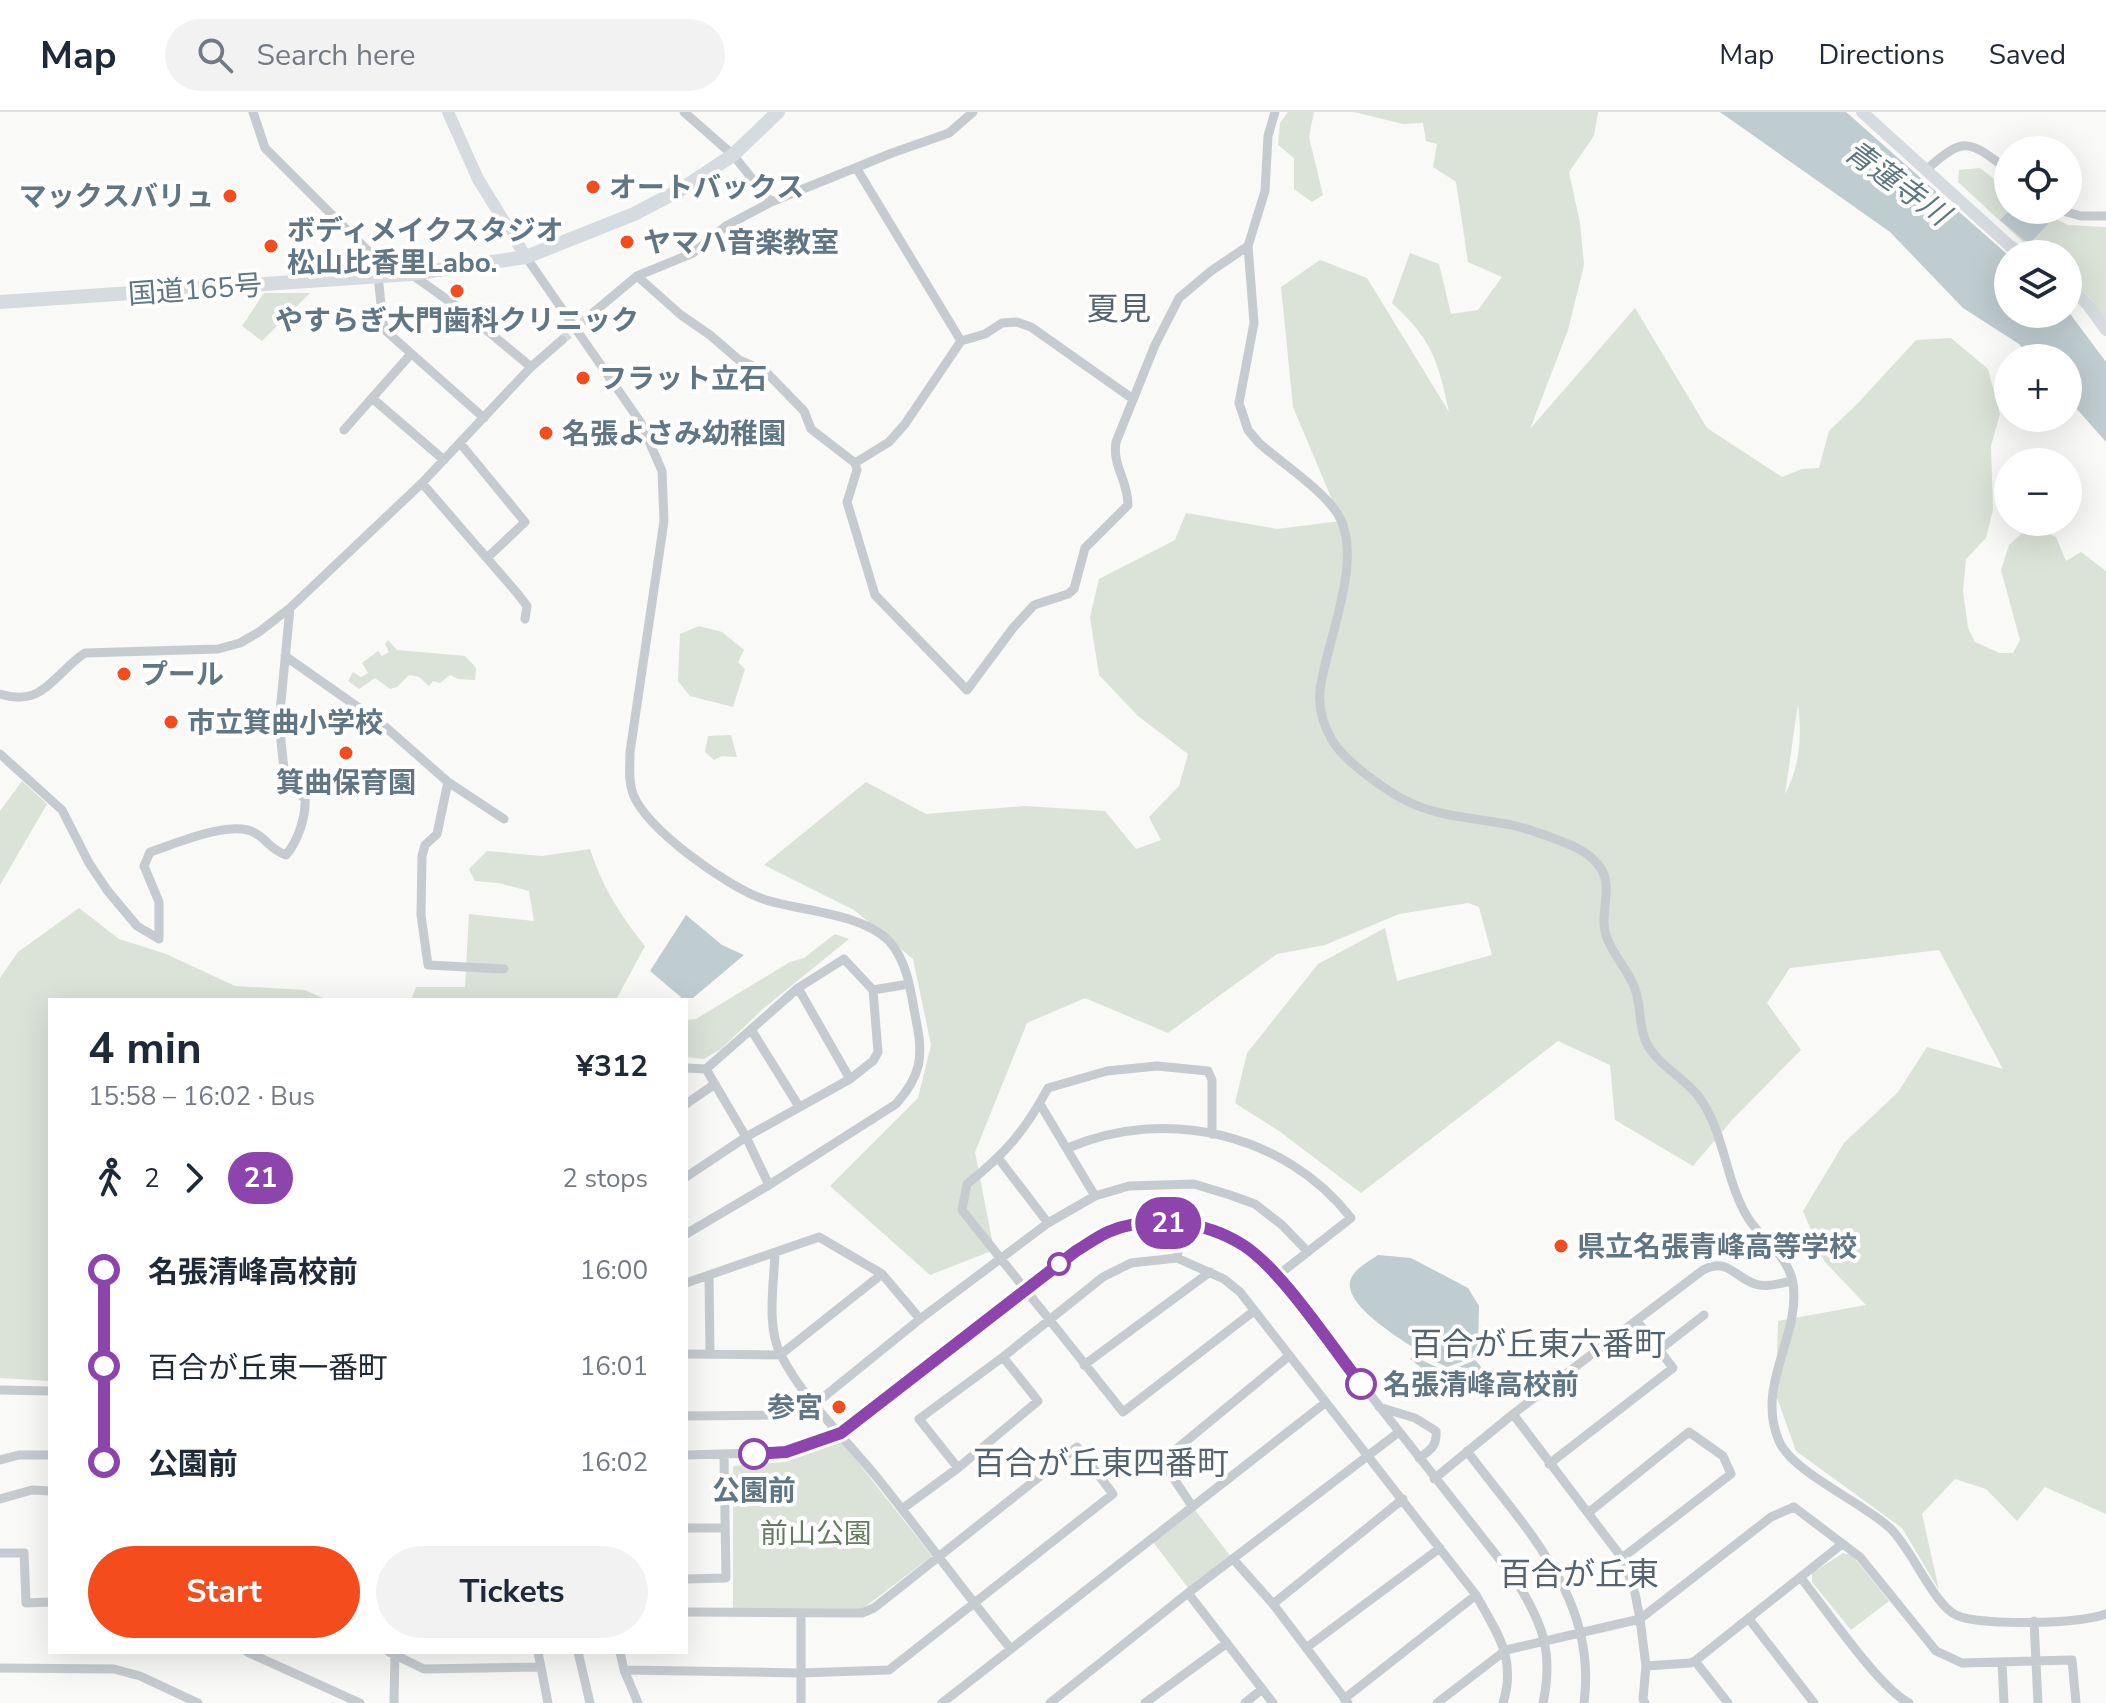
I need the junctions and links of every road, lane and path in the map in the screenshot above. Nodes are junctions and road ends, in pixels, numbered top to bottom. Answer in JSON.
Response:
{"nodes":[{"id":1,"x":253,"y":112,"type":"edge"},
{"id":2,"x":448,"y":112,"type":"edge"},
{"id":3,"x":684,"y":112,"type":"edge"},
{"id":4,"x":778,"y":112,"type":"edge"},
{"id":5,"x":973,"y":112,"type":"edge"},
{"id":6,"x":1275,"y":112,"type":"edge"},
{"id":7,"x":1862,"y":112,"type":"edge"},
{"id":8,"x":733,"y":155,"type":"junction"},
{"id":9,"x":1994,"y":160,"type":"edge"},
{"id":10,"x":857,"y":169,"type":"junction"},
{"id":11,"x":1927,"y":169,"type":"junction"},
{"id":12,"x":771,"y":202,"type":"junction"},
{"id":13,"x":2082,"y":216,"type":"edge"},
{"id":14,"x":2106,"y":216,"type":"edge"},
{"id":15,"x":2005,"y":240,"type":"edge"},
{"id":16,"x":1248,"y":246,"type":"junction"},
{"id":17,"x":526,"y":257,"type":"junction"},
{"id":18,"x":411,"y":274,"type":"junction"},
{"id":19,"x":378,"y":275,"type":"junction"},
{"id":20,"x":637,"y":276,"type":"junction"},
{"id":21,"x":2082,"y":299,"type":"edge"},
{"id":22,"x":0,"y":302,"type":"edge"},
{"id":23,"x":594,"y":312,"type":"tunnel mouth"},
{"id":24,"x":2106,"y":330,"type":"edge"},
{"id":25,"x":562,"y":340,"type":"tunnel mouth"},
{"id":26,"x":961,"y":341,"type":"junction"},
{"id":27,"x":411,"y":354,"type":"junction"},
{"id":28,"x":531,"y":367,"type":"junction"},
{"id":29,"x":372,"y":398,"type":"junction"},
{"id":30,"x":1133,"y":399,"type":"junction"},
{"id":31,"x":484,"y":418,"type":"junction"},
{"id":32,"x":344,"y":430,"type":"dead end"},
{"id":33,"x":460,"y":443,"type":"junction"},
{"id":34,"x":444,"y":460,"type":"junction"},
{"id":35,"x":855,"y":463,"type":"junction"},
{"id":36,"x":422,"y":483,"type":"junction"},
{"id":37,"x":487,"y":558,"type":"junction"},
{"id":38,"x":290,"y":608,"type":"junction"},
{"id":39,"x":525,"y":619,"type":"dead end"},
{"id":40,"x":285,"y":656,"type":"junction"},
{"id":41,"x":0,"y":694,"type":"edge"},
{"id":42,"x":0,"y":754,"type":"edge"},
{"id":43,"x":448,"y":782,"type":"junction"},
{"id":44,"x":504,"y":819,"type":"dead end"},
{"id":45,"x":504,"y":969,"type":"dead end"},
{"id":46,"x":909,"y":984,"type":"junction"},
{"id":47,"x":798,"y":988,"type":"junction"},
{"id":48,"x":873,"y":990,"type":"junction"},
{"id":49,"x":752,"y":1031,"type":"junction"},
{"id":50,"x":688,"y":1068,"type":"edge"},
{"id":51,"x":706,"y":1069,"type":"junction"},
{"id":52,"x":850,"y":1079,"type":"junction"},
{"id":53,"x":715,"y":1084,"type":"junction"},
{"id":54,"x":688,"y":1103,"type":"edge"},
{"id":55,"x":1040,"y":1104,"type":"junction"},
{"id":56,"x":798,"y":1105,"type":"junction"},
{"id":57,"x":1212,"y":1134,"type":"junction"},
{"id":58,"x":746,"y":1137,"type":"junction"},
{"id":59,"x":1068,"y":1148,"type":"junction"},
{"id":60,"x":999,"y":1159,"type":"junction"},
{"id":61,"x":688,"y":1176,"type":"edge"},
{"id":62,"x":769,"y":1185,"type":"junction"},
{"id":63,"x":1095,"y":1196,"type":"junction"},
{"id":64,"x":1048,"y":1223,"type":"junction"},
{"id":65,"x":1183,"y":1223,"type":"junction"},
{"id":66,"x":688,"y":1233,"type":"edge"},
{"id":67,"x":1308,"y":1252,"type":"junction"},
{"id":68,"x":775,"y":1253,"type":"junction"},
{"id":69,"x":1177,"y":1258,"type":"junction"},
{"id":70,"x":1001,"y":1260,"type":"junction"},
{"id":71,"x":1210,"y":1272,"type":"junction"},
{"id":72,"x":882,"y":1274,"type":"junction"},
{"id":73,"x":709,"y":1275,"type":"junction"},
{"id":74,"x":1277,"y":1276,"type":"junction"},
{"id":75,"x":1792,"y":1281,"type":"junction"},
{"id":76,"x":688,"y":1282,"type":"edge"},
{"id":77,"x":1025,"y":1291,"type":"junction"},
{"id":78,"x":1254,"y":1311,"type":"junction"},
{"id":79,"x":1704,"y":1315,"type":"dead end"},
{"id":80,"x":920,"y":1319,"type":"junction"},
{"id":81,"x":1049,"y":1321,"type":"junction"},
{"id":82,"x":1637,"y":1321,"type":"junction"},
{"id":83,"x":1659,"y":1350,"type":"junction"},
{"id":84,"x":688,"y":1354,"type":"edge"},
{"id":85,"x":710,"y":1354,"type":"junction"},
{"id":86,"x":780,"y":1355,"type":"junction"},
{"id":87,"x":1289,"y":1356,"type":"junction"},
{"id":88,"x":1003,"y":1357,"type":"junction"},
{"id":89,"x":1084,"y":1365,"type":"junction"},
{"id":90,"x":0,"y":1390,"type":"edge"},
{"id":91,"x":48,"y":1391,"type":"edge"},
{"id":92,"x":1325,"y":1403,"type":"junction"},
{"id":93,"x":815,"y":1404,"type":"junction"},
{"id":94,"x":1379,"y":1407,"type":"junction"},
{"id":95,"x":1513,"y":1414,"type":"junction"},
{"id":96,"x":688,"y":1416,"type":"edge"},
{"id":97,"x":1399,"y":1432,"type":"junction"},
{"id":98,"x":841,"y":1433,"type":"junction"},
{"id":99,"x":1467,"y":1451,"type":"junction"},
{"id":100,"x":1369,"y":1454,"type":"junction"},
{"id":101,"x":48,"y":1455,"type":"edge"},
{"id":102,"x":688,"y":1455,"type":"edge"},
{"id":103,"x":724,"y":1456,"type":"junction"},
{"id":104,"x":1419,"y":1458,"type":"junction"},
{"id":105,"x":0,"y":1460,"type":"edge"},
{"id":106,"x":1549,"y":1464,"type":"junction"},
{"id":107,"x":958,"y":1468,"type":"junction"},
{"id":108,"x":1434,"y":1479,"type":"junction"},
{"id":109,"x":48,"y":1491,"type":"edge"},
{"id":110,"x":0,"y":1499,"type":"edge"},
{"id":111,"x":1403,"y":1499,"type":"junction"},
{"id":112,"x":1192,"y":1506,"type":"junction"},
{"id":113,"x":902,"y":1509,"type":"junction"},
{"id":114,"x":1588,"y":1513,"type":"junction"},
{"id":115,"x":688,"y":1528,"type":"edge"},
{"id":116,"x":725,"y":1528,"type":"junction"},
{"id":117,"x":1842,"y":1544,"type":"junction"},
{"id":118,"x":1440,"y":1548,"type":"junction"},
{"id":119,"x":0,"y":1553,"type":"edge"},
{"id":120,"x":937,"y":1558,"type":"junction"},
{"id":121,"x":1622,"y":1558,"type":"junction"},
{"id":122,"x":1234,"y":1560,"type":"junction"},
{"id":123,"x":1801,"y":1578,"type":"junction"},
{"id":124,"x":688,"y":1579,"type":"edge"},
{"id":125,"x":1188,"y":1593,"type":"junction"},
{"id":126,"x":1476,"y":1595,"type":"junction"},
{"id":127,"x":48,"y":1602,"type":"edge"},
{"id":128,"x":1273,"y":1604,"type":"junction"},
{"id":129,"x":974,"y":1605,"type":"junction"},
{"id":130,"x":688,"y":1612,"type":"edge"},
{"id":131,"x":801,"y":1613,"type":"junction"},
{"id":132,"x":2106,"y":1614,"type":"edge"},
{"id":133,"x":1640,"y":1619,"type":"junction"},
{"id":134,"x":1749,"y":1619,"type":"junction"},
{"id":135,"x":2034,"y":1621,"type":"junction"},
{"id":136,"x":1583,"y":1633,"type":"junction"},
{"id":137,"x":1545,"y":1641,"type":"junction"},
{"id":138,"x":1227,"y":1643,"type":"junction"},
{"id":139,"x":1306,"y":1648,"type":"junction"},
{"id":140,"x":1011,"y":1649,"type":"junction"},
{"id":141,"x":1506,"y":1650,"type":"junction"},
{"id":142,"x":251,"y":1654,"type":"edge"},
{"id":143,"x":393,"y":1654,"type":"edge"},
{"id":144,"x":395,"y":1654,"type":"edge"},
{"id":145,"x":538,"y":1654,"type":"edge"},
{"id":146,"x":578,"y":1654,"type":"edge"},
{"id":147,"x":620,"y":1654,"type":"edge"},
{"id":148,"x":1695,"y":1661,"type":"junction"},
{"id":149,"x":2002,"y":1663,"type":"junction"},
{"id":150,"x":2035,"y":1663,"type":"junction"},
{"id":151,"x":1646,"y":1666,"type":"junction"},
{"id":152,"x":540,"y":1667,"type":"junction"},
{"id":153,"x":0,"y":1668,"type":"edge"},
{"id":154,"x":624,"y":1670,"type":"junction"},
{"id":155,"x":801,"y":1673,"type":"junction"},
{"id":156,"x":1262,"y":1689,"type":"junction"},
{"id":157,"x":1346,"y":1701,"type":"edge"},
{"id":158,"x":198,"y":1703,"type":"edge"},
{"id":159,"x":360,"y":1703,"type":"edge"},
{"id":160,"x":394,"y":1703,"type":"edge"},
{"id":161,"x":548,"y":1703,"type":"edge"},
{"id":162,"x":590,"y":1703,"type":"edge"},
{"id":163,"x":638,"y":1703,"type":"edge"},
{"id":164,"x":801,"y":1703,"type":"edge"},
{"id":165,"x":942,"y":1703,"type":"edge"},
{"id":166,"x":1050,"y":1703,"type":"edge"},
{"id":167,"x":1145,"y":1703,"type":"edge"},
{"id":168,"x":1245,"y":1703,"type":"edge"},
{"id":169,"x":1273,"y":1703,"type":"edge"},
{"id":170,"x":1437,"y":1703,"type":"edge"},
{"id":171,"x":1503,"y":1703,"type":"edge"},
{"id":172,"x":1543,"y":1703,"type":"edge"},
{"id":173,"x":1584,"y":1703,"type":"edge"},
{"id":174,"x":1645,"y":1703,"type":"edge"},
{"id":175,"x":1728,"y":1703,"type":"edge"},
{"id":176,"x":1814,"y":1703,"type":"edge"},
{"id":177,"x":1909,"y":1703,"type":"edge"},
{"id":178,"x":2004,"y":1703,"type":"edge"},
{"id":179,"x":2038,"y":1703,"type":"edge"},
{"id":180,"x":2076,"y":1703,"type":"edge"}],
"edges":[{"from":1,"to":19,"type":"street"},
{"from":2,"to":17,"type":"main road"},
{"from":3,"to":8,"type":"street"},
{"from":4,"to":8,"type":"highway","name":"国道165号"},
{"from":5,"to":10,"type":"street"},
{"from":6,"to":16,"type":"street"},
{"from":7,"to":11,"type":"main road"},
{"from":8,"to":12,"type":"street"},
{"from":8,"to":17,"type":"highway","name":"国道165号"},
{"from":9,"to":11,"type":"street"},
{"from":10,"to":12,"type":"street"},
{"from":10,"to":26,"type":"street"},
{"from":11,"to":15,"type":"main road"},
{"from":12,"to":20,"type":"street"},
{"from":13,"to":14,"type":"street"},
{"from":16,"to":30,"type":"street"},
{"from":16,"to":75,"type":"street"},
{"from":17,"to":18,"type":"highway","name":"国道165号"},
{"from":17,"to":46,"type":"street"},
{"from":18,"to":19,"type":"highway","name":"国道165号"},
{"from":18,"to":28,"type":"street"},
{"from":19,"to":22,"type":"highway","name":"国道165号"},
{"from":19,"to":27,"type":"street"},
{"from":20,"to":23,"type":"street"},
{"from":20,"to":35,"type":"street"},
{"from":21,"to":24,"type":"main road"},
{"from":25,"to":28,"type":"street"},
{"from":26,"to":30,"type":"street"},
{"from":26,"to":35,"type":"street"},
{"from":27,"to":29,"type":"street"},
{"from":27,"to":31,"type":"street"},
{"from":28,"to":31,"type":"street"},
{"from":29,"to":32,"type":"street"},
{"from":29,"to":34,"type":"street"},
{"from":30,"to":35,"type":"street"},
{"from":31,"to":33,"type":"street"},
{"from":33,"to":34,"type":"street"},
{"from":33,"to":37,"type":"street"},
{"from":34,"to":36,"type":"street"},
{"from":36,"to":37,"type":"street"},
{"from":36,"to":38,"type":"street"},
{"from":37,"to":39,"type":"street"},
{"from":38,"to":40,"type":"street"},
{"from":38,"to":41,"type":"street"},
{"from":40,"to":42,"type":"street"},
{"from":40,"to":43,"type":"street"},
{"from":43,"to":44,"type":"street"},
{"from":43,"to":45,"type":"street"},
{"from":46,"to":48,"type":"street"},
{"from":46,"to":62,"type":"street"},
{"from":47,"to":48,"type":"street"},
{"from":47,"to":49,"type":"street"},
{"from":47,"to":52,"type":"street"},
{"from":48,"to":52,"type":"street"},
{"from":49,"to":51,"type":"street"},
{"from":49,"to":56,"type":"street"},
{"from":50,"to":51,"type":"street"},
{"from":51,"to":53,"type":"street"},
{"from":52,"to":56,"type":"street"},
{"from":53,"to":54,"type":"street"},
{"from":53,"to":58,"type":"street"},
{"from":55,"to":57,"type":"street"},
{"from":55,"to":59,"type":"street"},
{"from":55,"to":60,"type":"street"},
{"from":56,"to":58,"type":"street"},
{"from":57,"to":59,"type":"street"},
{"from":57,"to":67,"type":"street"},
{"from":58,"to":61,"type":"street"},
{"from":58,"to":62,"type":"street"},
{"from":59,"to":63,"type":"street"},
{"from":60,"to":64,"type":"street"},
{"from":60,"to":70,"type":"street"},
{"from":62,"to":66,"type":"street"},
{"from":63,"to":64,"type":"street"},
{"from":63,"to":67,"type":"street"},
{"from":64,"to":70,"type":"street"},
{"from":65,"to":69,"type":"street"},
{"from":65,"to":74,"type":"street"},
{"from":65,"to":77,"type":"street"},
{"from":67,"to":74,"type":"street"},
{"from":68,"to":72,"type":"street"},
{"from":68,"to":73,"type":"street"},
{"from":68,"to":86,"type":"street"},
{"from":69,"to":71,"type":"street"},
{"from":69,"to":81,"type":"street"},
{"from":70,"to":77,"type":"street"},
{"from":70,"to":80,"type":"street"},
{"from":71,"to":78,"type":"street"},
{"from":71,"to":89,"type":"street"},
{"from":72,"to":80,"type":"street"},
{"from":72,"to":86,"type":"street"},
{"from":73,"to":76,"type":"street"},
{"from":73,"to":85,"type":"street"},
{"from":74,"to":94,"type":"street"},
{"from":75,"to":82,"type":"street"},
{"from":75,"to":135,"type":"street"},
{"from":77,"to":81,"type":"street"},
{"from":77,"to":98,"type":"street"},
{"from":78,"to":87,"type":"street"},
{"from":78,"to":89,"type":"street"},
{"from":79,"to":83,"type":"street"},
{"from":80,"to":93,"type":"street"},
{"from":81,"to":88,"type":"street"},
{"from":81,"to":89,"type":"street"},
{"from":82,"to":83,"type":"street"},
{"from":82,"to":95,"type":"street"},
{"from":83,"to":106,"type":"street"},
{"from":84,"to":85,"type":"street"},
{"from":85,"to":86,"type":"street"},
{"from":86,"to":93,"type":"street"},
{"from":87,"to":92,"type":"street"},
{"from":87,"to":112,"type":"street"},
{"from":88,"to":107,"type":"street"},
{"from":88,"to":107,"type":"street"},
{"from":90,"to":91,"type":"street"},
{"from":92,"to":100,"type":"street"},
{"from":92,"to":112,"type":"street"},
{"from":93,"to":96,"type":"street"},
{"from":93,"to":98,"type":"street"},
{"from":94,"to":97,"type":"street"},
{"from":94,"to":104,"type":"street"},
{"from":95,"to":99,"type":"street"},
{"from":95,"to":106,"type":"street"},
{"from":97,"to":100,"type":"street"},
{"from":97,"to":104,"type":"street"},
{"from":98,"to":103,"type":"street"},
{"from":98,"to":113,"type":"street"},
{"from":99,"to":108,"type":"street"},
{"from":99,"to":136,"type":"street"},
{"from":100,"to":111,"type":"street"},
{"from":100,"to":122,"type":"street"},
{"from":101,"to":105,"type":"street"},
{"from":102,"to":103,"type":"street"},
{"from":103,"to":116,"type":"street"},
{"from":104,"to":108,"type":"street"},
{"from":106,"to":114,"type":"street"},
{"from":107,"to":113,"type":"street"},
{"from":108,"to":137,"type":"street"},
{"from":109,"to":110,"type":"street"},
{"from":111,"to":118,"type":"street"},
{"from":111,"to":128,"type":"street"},
{"from":112,"to":140,"type":"street"},
{"from":113,"to":120,"type":"street"},
{"from":114,"to":121,"type":"street"},
{"from":114,"to":121,"type":"street"},
{"from":115,"to":116,"type":"street"},
{"from":116,"to":124,"type":"street"},
{"from":117,"to":123,"type":"street"},
{"from":117,"to":133,"type":"street"},
{"from":117,"to":149,"type":"street"},
{"from":118,"to":126,"type":"street"},
{"from":118,"to":139,"type":"street"},
{"from":119,"to":127,"type":"street"},
{"from":120,"to":129,"type":"street"},
{"from":120,"to":129,"type":"street"},
{"from":120,"to":131,"type":"street"},
{"from":121,"to":133,"type":"street"},
{"from":122,"to":125,"type":"street"},
{"from":122,"to":128,"type":"street"},
{"from":123,"to":134,"type":"street"},
{"from":123,"to":177,"type":"street"},
{"from":125,"to":138,"type":"street"},
{"from":125,"to":166,"type":"street"},
{"from":126,"to":141,"type":"street"},
{"from":126,"to":157,"type":"street"},
{"from":128,"to":139,"type":"street"},
{"from":129,"to":140,"type":"street"},
{"from":129,"to":155,"type":"street"},
{"from":130,"to":131,"type":"street"},
{"from":131,"to":155,"type":"street"},
{"from":132,"to":135,"type":"street"},
{"from":133,"to":136,"type":"street"},
{"from":133,"to":151,"type":"street"},
{"from":134,"to":148,"type":"street"},
{"from":134,"to":176,"type":"street"},
{"from":135,"to":150,"type":"street"},
{"from":136,"to":137,"type":"street"},
{"from":136,"to":173,"type":"street"},
{"from":137,"to":141,"type":"street"},
{"from":137,"to":172,"type":"street"},
{"from":138,"to":156,"type":"street"},
{"from":138,"to":167,"type":"street"},
{"from":139,"to":157,"type":"street"},
{"from":140,"to":165,"type":"street"},
{"from":141,"to":170,"type":"street"},
{"from":141,"to":171,"type":"street"},
{"from":142,"to":159,"type":"street"},
{"from":143,"to":160,"type":"street"},
{"from":144,"to":152,"type":"street"},
{"from":145,"to":152,"type":"street"},
{"from":146,"to":162,"type":"street"},
{"from":147,"to":154,"type":"street"},
{"from":148,"to":151,"type":"street"},
{"from":148,"to":175,"type":"street"},
{"from":149,"to":150,"type":"street"},
{"from":149,"to":178,"type":"street"},
{"from":150,"to":179,"type":"street"},
{"from":150,"to":180,"type":"street"},
{"from":151,"to":174,"type":"street"},
{"from":152,"to":161,"type":"street"},
{"from":153,"to":158,"type":"street"},
{"from":154,"to":155,"type":"street"},
{"from":154,"to":163,"type":"street"},
{"from":155,"to":164,"type":"street"},
{"from":156,"to":168,"type":"street"},
{"from":156,"to":169,"type":"street"}]}
